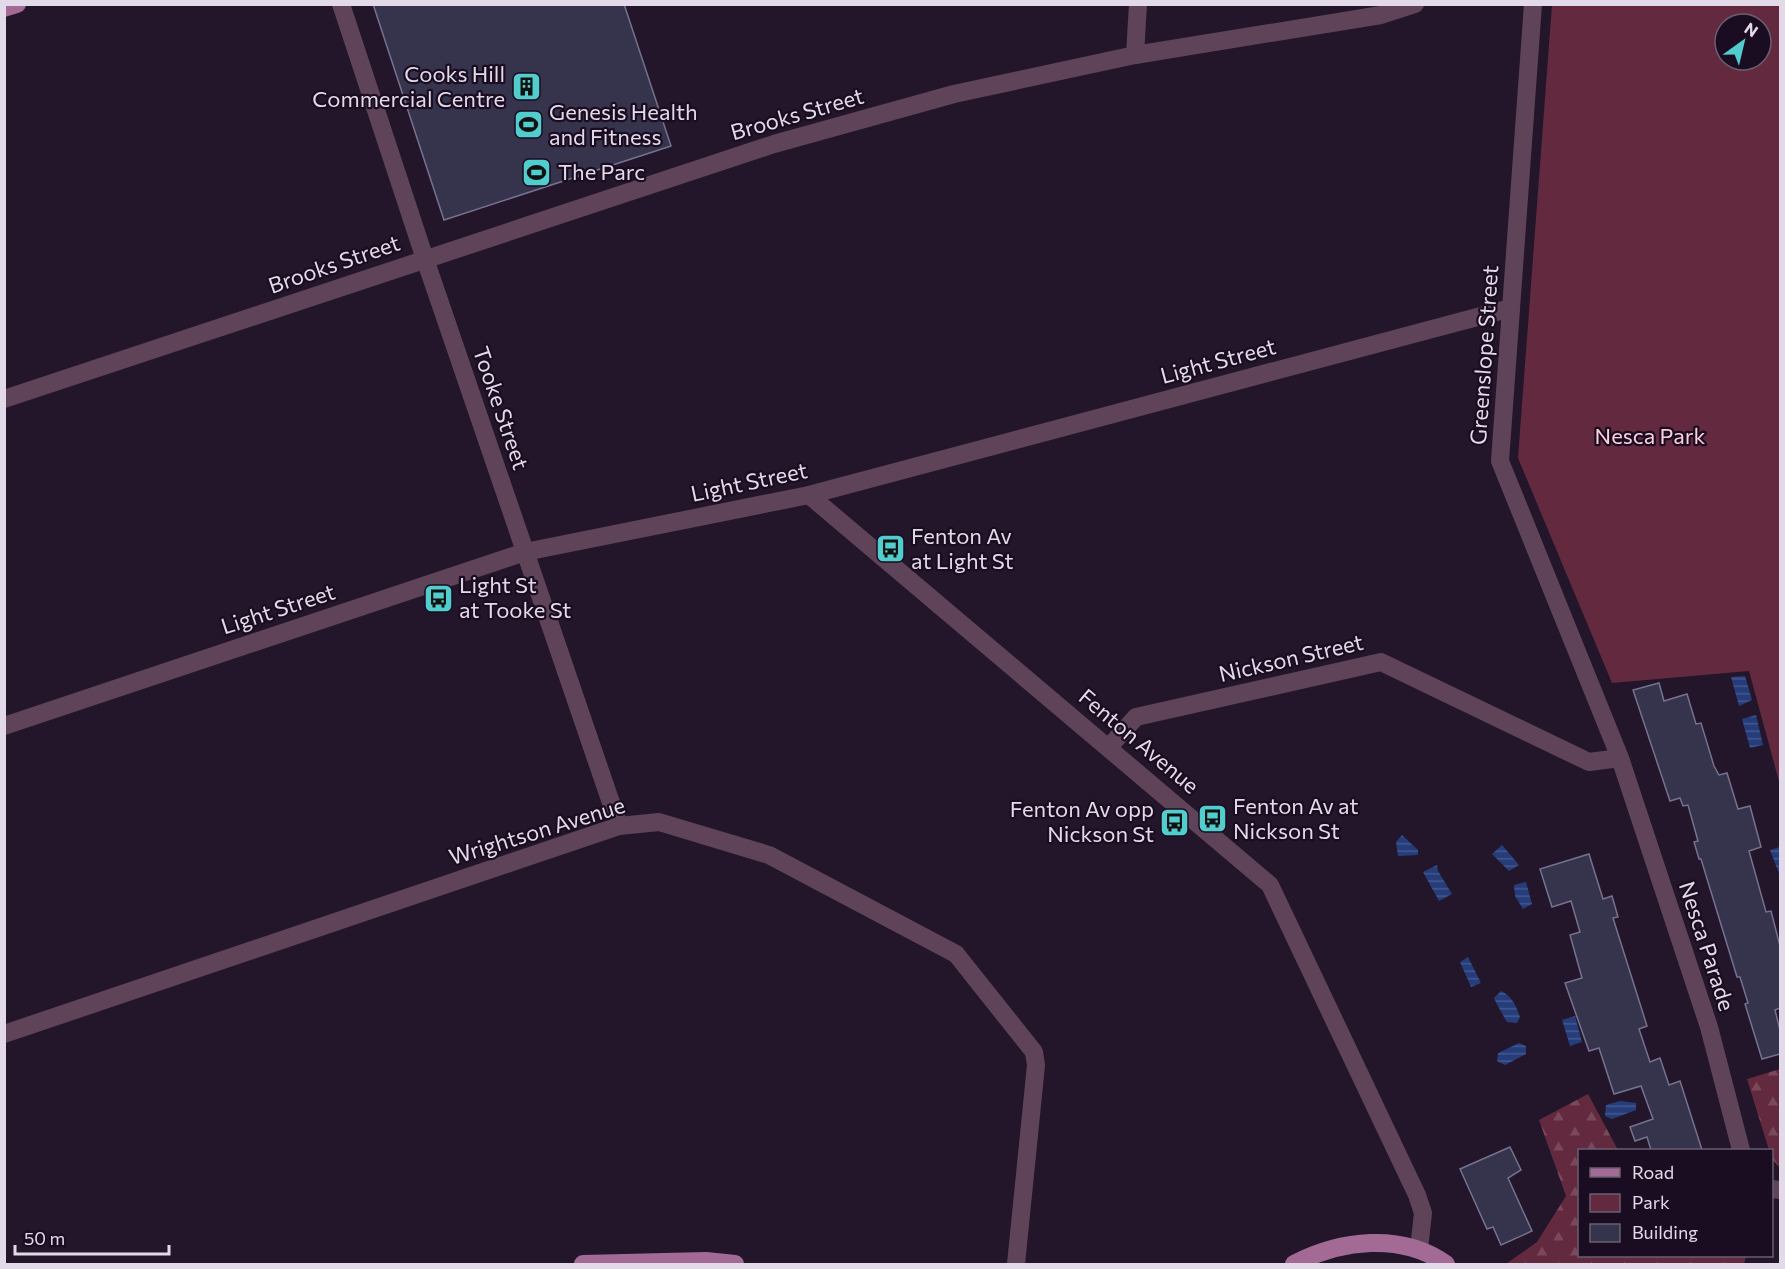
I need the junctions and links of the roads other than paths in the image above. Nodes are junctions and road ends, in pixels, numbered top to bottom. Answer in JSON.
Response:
{"nodes":[{"id":1,"x":16,"y":4,"type":"edge"},
{"id":2,"x":341,"y":4,"type":"edge"},
{"id":3,"x":1138,"y":4,"type":"edge"},
{"id":4,"x":1415,"y":4,"type":"edge"},
{"id":5,"x":1533,"y":4,"type":"edge"},
{"id":6,"x":4,"y":9,"type":"edge"},
{"id":7,"x":1136,"y":55,"type":"junction"},
{"id":8,"x":425,"y":259,"type":"junction"},
{"id":9,"x":1511,"y":308,"type":"junction"},
{"id":10,"x":4,"y":399,"type":"edge"},
{"id":11,"x":809,"y":495,"type":"junction"},
{"id":12,"x":525,"y":552,"type":"junction"},
{"id":13,"x":4,"y":726,"type":"edge"},
{"id":14,"x":1109,"y":747,"type":"junction"},
{"id":15,"x":1620,"y":758,"type":"junction"},
{"id":16,"x":619,"y":826,"type":"junction"},
{"id":17,"x":4,"y":1034,"type":"edge"},
{"id":18,"x":1741,"y":1149,"type":"edge"},
{"id":19,"x":1419,"y":1249,"type":"junction"},
{"id":20,"x":583,"y":1264,"type":"edge"},
{"id":21,"x":735,"y":1264,"type":"edge"},
{"id":22,"x":1016,"y":1264,"type":"edge"},
{"id":23,"x":1294,"y":1264,"type":"edge"},
{"id":24,"x":1446,"y":1264,"type":"edge"}],
"edges":[{"from":1,"to":6,"type":"main road"},
{"from":2,"to":8,"type":"street","name":"Tooke Street"},
{"from":3,"to":7,"type":"street"},
{"from":4,"to":7,"type":"street","name":"Brooks Street"},
{"from":5,"to":9,"type":"street","name":"Greenslope Street"},
{"from":7,"to":8,"type":"street","name":"Brooks Street"},
{"from":8,"to":10,"type":"street","name":"Brooks Street"},
{"from":8,"to":12,"type":"street","name":"Tooke Street"},
{"from":9,"to":11,"type":"street","name":"Light Street"},
{"from":9,"to":15,"type":"street","name":"Greenslope Street"},
{"from":11,"to":12,"type":"street","name":"Light Street"},
{"from":11,"to":14,"type":"street","name":"Fenton Avenue"},
{"from":12,"to":13,"type":"street","name":"Light Street"},
{"from":12,"to":16,"type":"street","name":"Tooke Street"},
{"from":14,"to":15,"type":"street","name":"Nickson Street"},
{"from":14,"to":19,"type":"street","name":"Fenton Avenue"},
{"from":15,"to":18,"type":"street","name":"Nesca Parade"},
{"from":16,"to":17,"type":"street","name":"Wrightson Avenue"},
{"from":16,"to":22,"type":"street","name":"Wrightson Avenue"},
{"from":19,"to":23,"type":"main road"},
{"from":19,"to":24,"type":"main road"},
{"from":20,"to":21,"type":"main road"}]}
